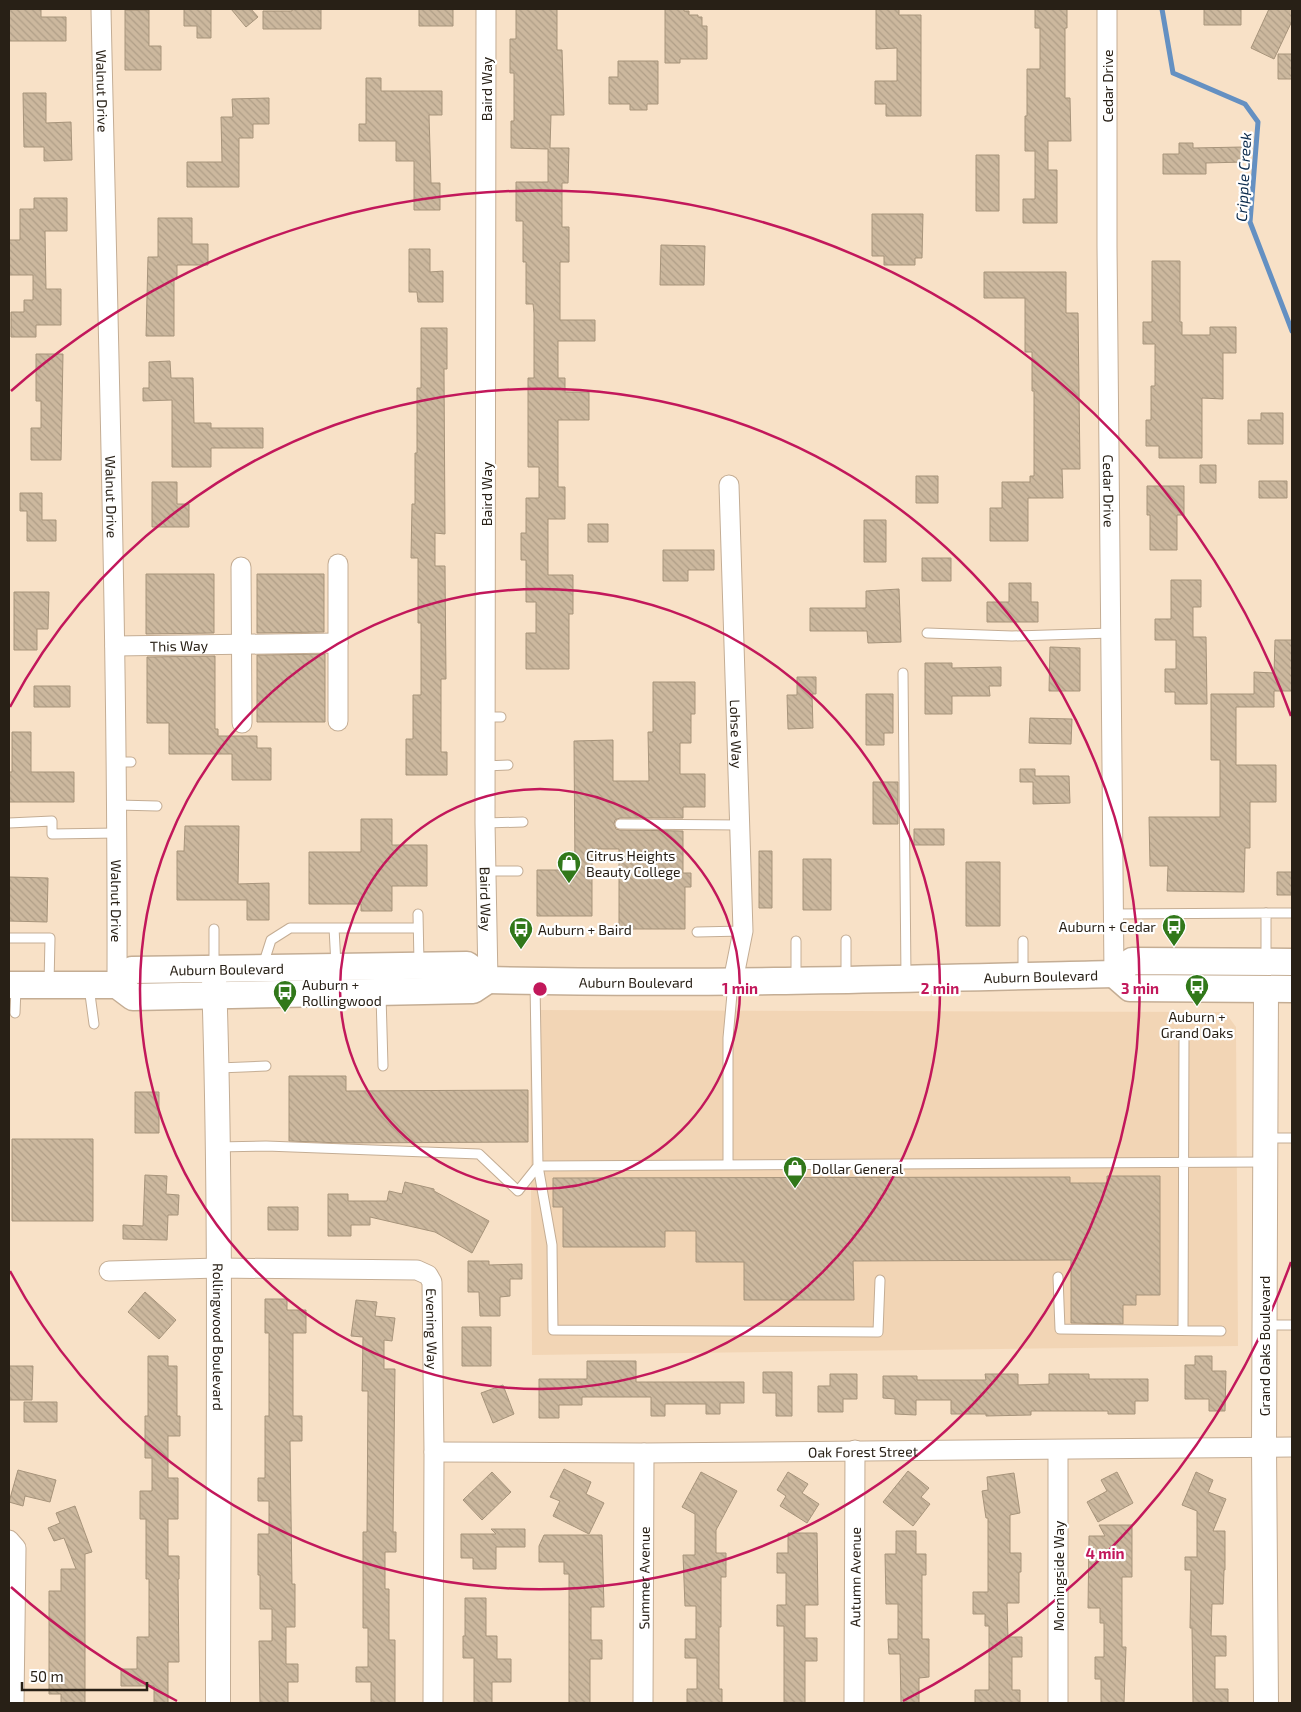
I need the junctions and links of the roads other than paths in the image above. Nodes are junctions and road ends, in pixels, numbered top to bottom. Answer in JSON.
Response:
{"nodes":[{"id":1,"x":101,"y":9,"type":"edge"},
{"id":2,"x":486,"y":9,"type":"edge"},
{"id":3,"x":1107,"y":9,"type":"edge"},
{"id":4,"x":730,"y":485,"type":"dead end"},
{"id":5,"x":338,"y":564,"type":"dead end"},
{"id":6,"x":241,"y":567,"type":"dead end"},
{"id":7,"x":928,"y":632,"type":"dead end"},
{"id":8,"x":1111,"y":633,"type":"junction"},
{"id":9,"x":338,"y":643,"type":"junction"},
{"id":10,"x":116,"y":646,"type":"junction"},
{"id":11,"x":242,"y":646,"type":"junction"},
{"id":12,"x":903,"y":673,"type":"dead end"},
{"id":13,"x":338,"y":720,"type":"dead end"},
{"id":14,"x":242,"y":723,"type":"dead end"},
{"id":15,"x":508,"y":765,"type":"dead end"},
{"id":16,"x":485,"y":766,"type":"junction"},
{"id":17,"x":118,"y":805,"type":"junction"},
{"id":18,"x":157,"y":806,"type":"dead end"},
{"id":19,"x":523,"y":822,"type":"dead end"},
{"id":20,"x":9,"y":823,"type":"edge"},
{"id":21,"x":485,"y":823,"type":"junction"},
{"id":22,"x":620,"y":824,"type":"dead end"},
{"id":23,"x":740,"y":825,"type":"junction"},
{"id":24,"x":118,"y":834,"type":"junction"},
{"id":25,"x":487,"y":871,"type":"junction"},
{"id":26,"x":518,"y":871,"type":"dead end"},
{"id":27,"x":1292,"y":913,"type":"edge"},
{"id":28,"x":418,"y":914,"type":"dead end"},
{"id":29,"x":1114,"y":914,"type":"junction"},
{"id":30,"x":1266,"y":914,"type":"junction"},
{"id":31,"x":334,"y":928,"type":"junction"},
{"id":32,"x":418,"y":928,"type":"junction"},
{"id":33,"x":214,"y":929,"type":"dead end"},
{"id":34,"x":742,"y":931,"type":"junction"},
{"id":35,"x":697,"y":932,"type":"dead end"},
{"id":36,"x":9,"y":938,"type":"edge"},
{"id":37,"x":846,"y":940,"type":"dead end"},
{"id":38,"x":796,"y":941,"type":"dead end"},
{"id":39,"x":1023,"y":941,"type":"dead end"},
{"id":40,"x":1292,"y":962,"type":"edge"},
{"id":41,"x":336,"y":966,"type":"junction"},
{"id":42,"x":419,"y":966,"type":"junction"},
{"id":43,"x":262,"y":968,"type":"junction"},
{"id":44,"x":214,"y":969,"type":"junction"},
{"id":45,"x":1114,"y":974,"type":"junction"},
{"id":46,"x":1024,"y":976,"type":"junction"},
{"id":47,"x":1266,"y":976,"type":"junction"},
{"id":48,"x":906,"y":979,"type":"junction"},
{"id":49,"x":488,"y":980,"type":"junction"},
{"id":50,"x":535,"y":981,"type":"junction"},
{"id":51,"x":796,"y":981,"type":"junction"},
{"id":52,"x":846,"y":981,"type":"junction"},
{"id":53,"x":733,"y":982,"type":"junction"},
{"id":54,"x":49,"y":984,"type":"junction"},
{"id":55,"x":12,"y":985,"type":"edge"},
{"id":56,"x":89,"y":985,"type":"junction"},
{"id":57,"x":117,"y":985,"type":"junction"},
{"id":58,"x":1292,"y":989,"type":"edge"},
{"id":59,"x":381,"y":992,"type":"junction"},
{"id":60,"x":214,"y":996,"type":"junction"},
{"id":61,"x":15,"y":1013,"type":"dead end"},
{"id":62,"x":94,"y":1024,"type":"dead end"},
{"id":63,"x":1184,"y":1038,"type":"dead end"},
{"id":64,"x":266,"y":1066,"type":"dead end"},
{"id":65,"x":383,"y":1066,"type":"dead end"},
{"id":66,"x":217,"y":1068,"type":"junction"},
{"id":67,"x":1265,"y":1138,"type":"junction"},
{"id":68,"x":1292,"y":1138,"type":"edge"},
{"id":69,"x":217,"y":1148,"type":"junction"},
{"id":70,"x":1265,"y":1162,"type":"junction"},
{"id":71,"x":1183,"y":1163,"type":"junction"},
{"id":72,"x":728,"y":1165,"type":"junction"},
{"id":73,"x":538,"y":1166,"type":"junction"},
{"id":74,"x":218,"y":1268,"type":"junction"},
{"id":75,"x":109,"y":1271,"type":"dead end"},
{"id":76,"x":1058,"y":1277,"type":"dead end"},
{"id":77,"x":880,"y":1280,"type":"dead end"},
{"id":78,"x":1264,"y":1325,"type":"junction"},
{"id":79,"x":1292,"y":1325,"type":"edge"},
{"id":80,"x":1184,"y":1330,"type":"junction"},
{"id":81,"x":1222,"y":1331,"type":"dead end"},
{"id":82,"x":1264,"y":1447,"type":"junction"},
{"id":83,"x":1292,"y":1447,"type":"edge"},
{"id":84,"x":854,"y":1450,"type":"junction"},
{"id":85,"x":1058,"y":1450,"type":"junction"},
{"id":86,"x":434,"y":1452,"type":"junction"},
{"id":87,"x":644,"y":1453,"type":"junction"},
{"id":88,"x":9,"y":1540,"type":"edge"},
{"id":89,"x":14,"y":1703,"type":"edge"},
{"id":90,"x":218,"y":1703,"type":"edge"},
{"id":91,"x":433,"y":1703,"type":"edge"},
{"id":92,"x":643,"y":1703,"type":"edge"},
{"id":93,"x":854,"y":1703,"type":"edge"},
{"id":94,"x":1058,"y":1703,"type":"edge"},
{"id":95,"x":1266,"y":1703,"type":"edge"}],
"edges":[{"from":1,"to":10,"type":"street","name":"Walnut Drive"},
{"from":2,"to":16,"type":"street","name":"Baird Way"},
{"from":3,"to":8,"type":"street","name":"Cedar Drive"},
{"from":4,"to":23,"type":"street","name":"Lohse Way"},
{"from":5,"to":9,"type":"street"},
{"from":6,"to":11,"type":"street"},
{"from":7,"to":8,"type":"lane"},
{"from":8,"to":29,"type":"street","name":"Cedar Drive"},
{"from":9,"to":11,"type":"street","name":"This Way"},
{"from":9,"to":13,"type":"street"},
{"from":10,"to":11,"type":"street","name":"This Way"},
{"from":10,"to":17,"type":"street","name":"Walnut Drive"},
{"from":11,"to":14,"type":"street"},
{"from":12,"to":48,"type":"lane"},
{"from":15,"to":16,"type":"lane"},
{"from":16,"to":21,"type":"street","name":"Baird Way"},
{"from":17,"to":18,"type":"lane"},
{"from":17,"to":24,"type":"street","name":"Walnut Drive"},
{"from":19,"to":21,"type":"lane"},
{"from":20,"to":24,"type":"lane"},
{"from":21,"to":25,"type":"street","name":"Baird Way"},
{"from":22,"to":23,"type":"lane"},
{"from":23,"to":34,"type":"street","name":"Lohse Way"},
{"from":24,"to":57,"type":"street","name":"Walnut Drive"},
{"from":25,"to":26,"type":"lane"},
{"from":25,"to":49,"type":"street","name":"Baird Way"},
{"from":27,"to":30,"type":"lane"},
{"from":28,"to":32,"type":"lane"},
{"from":29,"to":30,"type":"lane"},
{"from":29,"to":45,"type":"street","name":"Cedar Drive"},
{"from":30,"to":47,"type":"lane"},
{"from":31,"to":32,"type":"lane"},
{"from":31,"to":41,"type":"lane"},
{"from":31,"to":43,"type":"lane"},
{"from":32,"to":42,"type":"lane"},
{"from":33,"to":44,"type":"lane"},
{"from":34,"to":35,"type":"lane"},
{"from":34,"to":53,"type":"street","name":"Lohse Way"},
{"from":36,"to":54,"type":"lane"},
{"from":37,"to":52,"type":"lane"},
{"from":38,"to":51,"type":"lane"},
{"from":39,"to":46,"type":"lane"},
{"from":40,"to":47,"type":"main road","name":"Auburn Boulevard"},
{"from":41,"to":42,"type":"main road","name":"Auburn Boulevard"},
{"from":41,"to":43,"type":"main road","name":"Auburn Boulevard"},
{"from":42,"to":49,"type":"main road","name":"Auburn Boulevard"},
{"from":43,"to":44,"type":"main road","name":"Auburn Boulevard"},
{"from":44,"to":57,"type":"main road","name":"Auburn Boulevard"},
{"from":44,"to":60,"type":"street","name":"Rollingwood Boulevard"},
{"from":45,"to":46,"type":"main road","name":"Auburn Boulevard"},
{"from":45,"to":47,"type":"main road","name":"Auburn Boulevard"},
{"from":46,"to":48,"type":"main road","name":"Auburn Boulevard"},
{"from":47,"to":58,"type":"main road","name":"Auburn Boulevard"},
{"from":47,"to":67,"type":"street","name":"Grand Oaks Boulevard"},
{"from":48,"to":52,"type":"main road","name":"Auburn Boulevard"},
{"from":49,"to":50,"type":"main road","name":"Auburn Boulevard"},
{"from":49,"to":59,"type":"main road","name":"Auburn Boulevard"},
{"from":50,"to":53,"type":"main road","name":"Auburn Boulevard"},
{"from":50,"to":73,"type":"lane"},
{"from":51,"to":52,"type":"main road","name":"Auburn Boulevard"},
{"from":51,"to":53,"type":"main road","name":"Auburn Boulevard"},
{"from":53,"to":72,"type":"lane"},
{"from":54,"to":55,"type":"main road","name":"Auburn Boulevard"},
{"from":54,"to":56,"type":"main road","name":"Auburn Boulevard"},
{"from":55,"to":61,"type":"lane"},
{"from":56,"to":57,"type":"main road","name":"Auburn Boulevard"},
{"from":56,"to":62,"type":"lane"},
{"from":57,"to":60,"type":"main road","name":"Auburn Boulevard"},
{"from":59,"to":60,"type":"main road","name":"Auburn Boulevard"},
{"from":59,"to":65,"type":"lane"},
{"from":60,"to":66,"type":"street","name":"Rollingwood Boulevard"},
{"from":63,"to":71,"type":"lane"},
{"from":64,"to":66,"type":"lane"},
{"from":66,"to":69,"type":"street","name":"Rollingwood Boulevard"},
{"from":67,"to":68,"type":"lane"},
{"from":67,"to":70,"type":"street","name":"Grand Oaks Boulevard"},
{"from":69,"to":73,"type":"lane"},
{"from":69,"to":74,"type":"street","name":"Rollingwood Boulevard"},
{"from":70,"to":71,"type":"lane"},
{"from":70,"to":78,"type":"street","name":"Grand Oaks Boulevard"},
{"from":71,"to":72,"type":"lane"},
{"from":71,"to":80,"type":"lane"},
{"from":72,"to":73,"type":"lane"},
{"from":73,"to":77,"type":"lane"},
{"from":74,"to":75,"type":"street","name":"Evening Way"},
{"from":74,"to":86,"type":"street","name":"Evening Way"},
{"from":74,"to":90,"type":"street","name":"Rollingwood Boulevard"},
{"from":76,"to":80,"type":"lane"},
{"from":78,"to":79,"type":"lane"},
{"from":78,"to":82,"type":"street","name":"Grand Oaks Boulevard"},
{"from":80,"to":81,"type":"lane"},
{"from":82,"to":83,"type":"street","name":"Oak Forest Street"},
{"from":82,"to":85,"type":"street","name":"Oak Forest Street"},
{"from":82,"to":95,"type":"street","name":"Grand Oaks Boulevard"},
{"from":84,"to":85,"type":"street","name":"Oak Forest Street"},
{"from":84,"to":87,"type":"street","name":"Oak Forest Street"},
{"from":84,"to":93,"type":"street","name":"Autumn Avenue"},
{"from":85,"to":94,"type":"street","name":"Morningside Way"},
{"from":86,"to":87,"type":"street","name":"Oak Forest Street"},
{"from":86,"to":91,"type":"street","name":"Evening Way"},
{"from":87,"to":92,"type":"street","name":"Summer Avenue"},
{"from":88,"to":89,"type":"street"}]}
